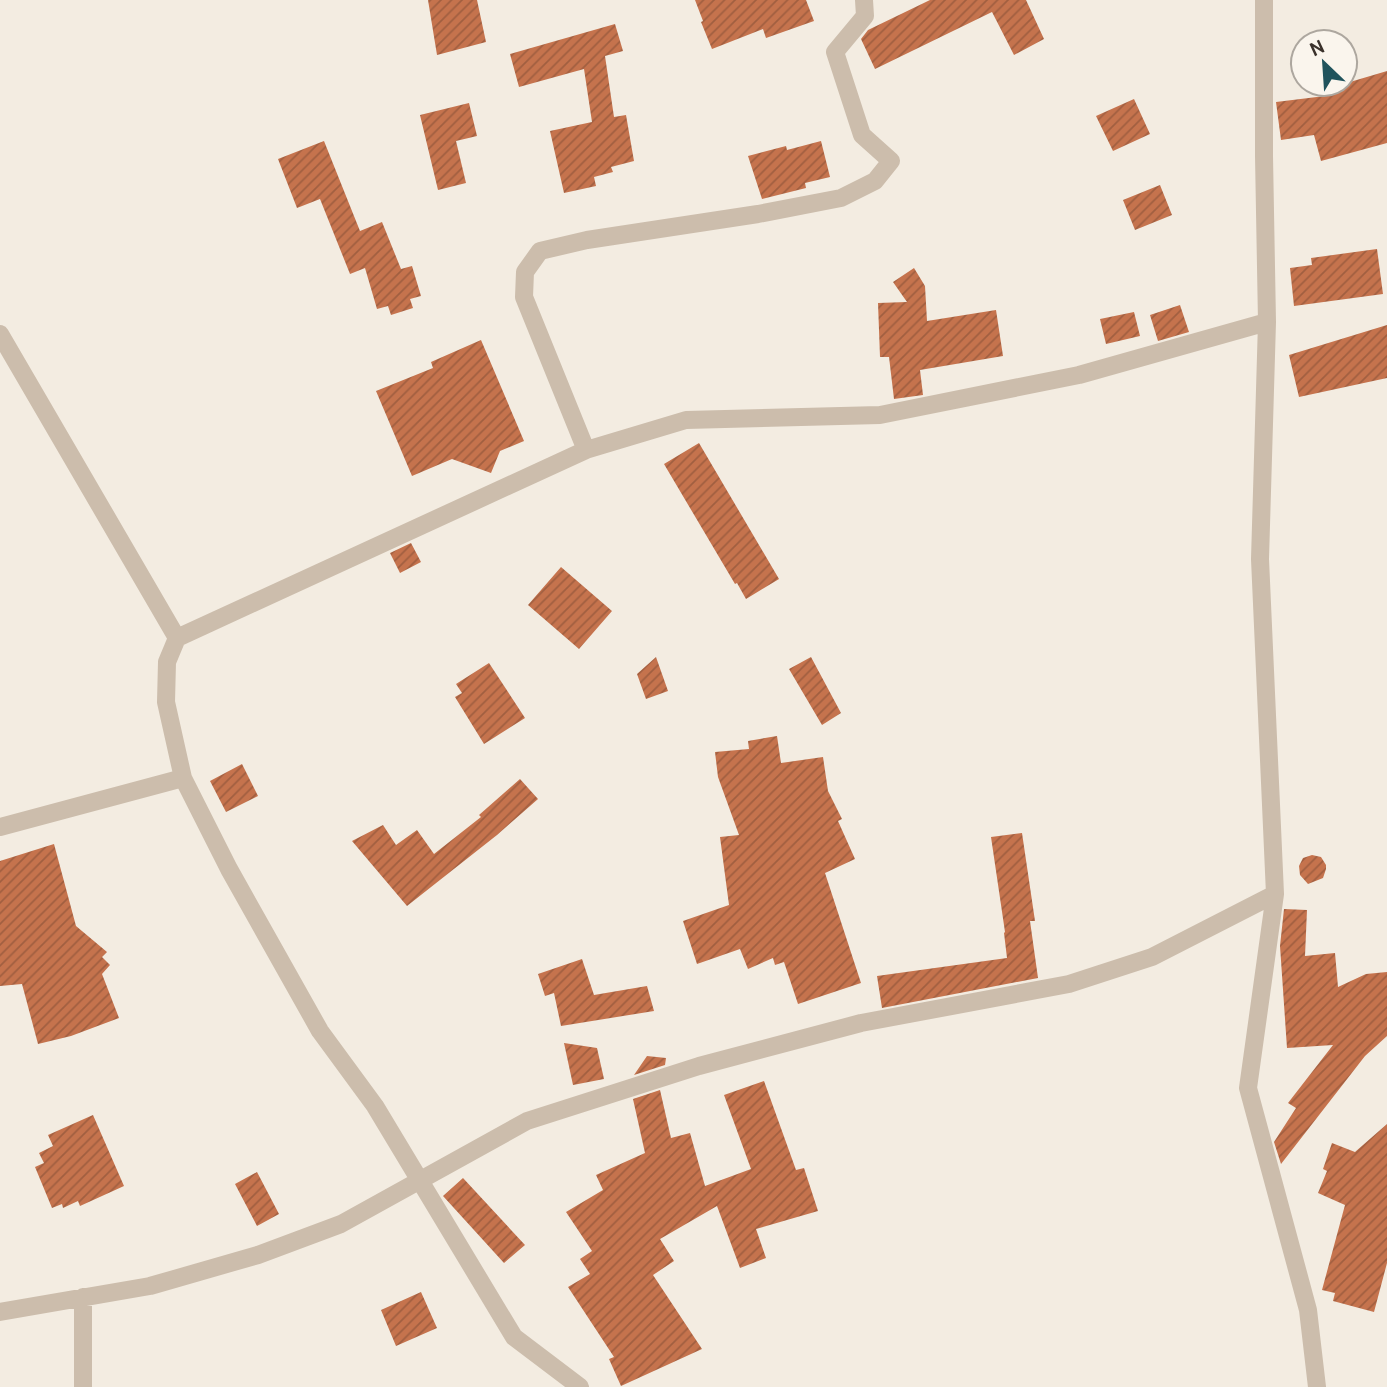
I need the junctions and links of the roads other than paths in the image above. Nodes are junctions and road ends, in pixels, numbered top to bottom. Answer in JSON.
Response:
{"nodes":[{"id":1,"x":864,"y":0,"type":"edge"},
{"id":2,"x":1264,"y":0,"type":"edge"},
{"id":3,"x":1267,"y":322,"type":"junction"},
{"id":4,"x":0,"y":334,"type":"edge"},
{"id":5,"x":586,"y":450,"type":"junction"},
{"id":6,"x":177,"y":638,"type":"junction"},
{"id":7,"x":183,"y":778,"type":"junction"},
{"id":8,"x":0,"y":827,"type":"edge"},
{"id":9,"x":1275,"y":894,"type":"junction"},
{"id":10,"x":419,"y":1179,"type":"junction"},
{"id":11,"x":83,"y":1297,"type":"junction"},
{"id":12,"x":0,"y":1312,"type":"edge"},
{"id":13,"x":83,"y":1387,"type":"edge"},
{"id":14,"x":580,"y":1387,"type":"edge"},
{"id":15,"x":1317,"y":1387,"type":"edge"}],
"edges":[{"from":1,"to":5,"type":"street"},
{"from":2,"to":3,"type":"street"},
{"from":3,"to":5,"type":"street"},
{"from":3,"to":9,"type":"street"},
{"from":4,"to":6,"type":"street"},
{"from":5,"to":6,"type":"street"},
{"from":6,"to":7,"type":"street"},
{"from":7,"to":8,"type":"street"},
{"from":7,"to":10,"type":"street"},
{"from":9,"to":10,"type":"street"},
{"from":9,"to":15,"type":"street"},
{"from":10,"to":11,"type":"street"},
{"from":10,"to":14,"type":"street"},
{"from":11,"to":12,"type":"street"},
{"from":11,"to":13,"type":"street"}]}
